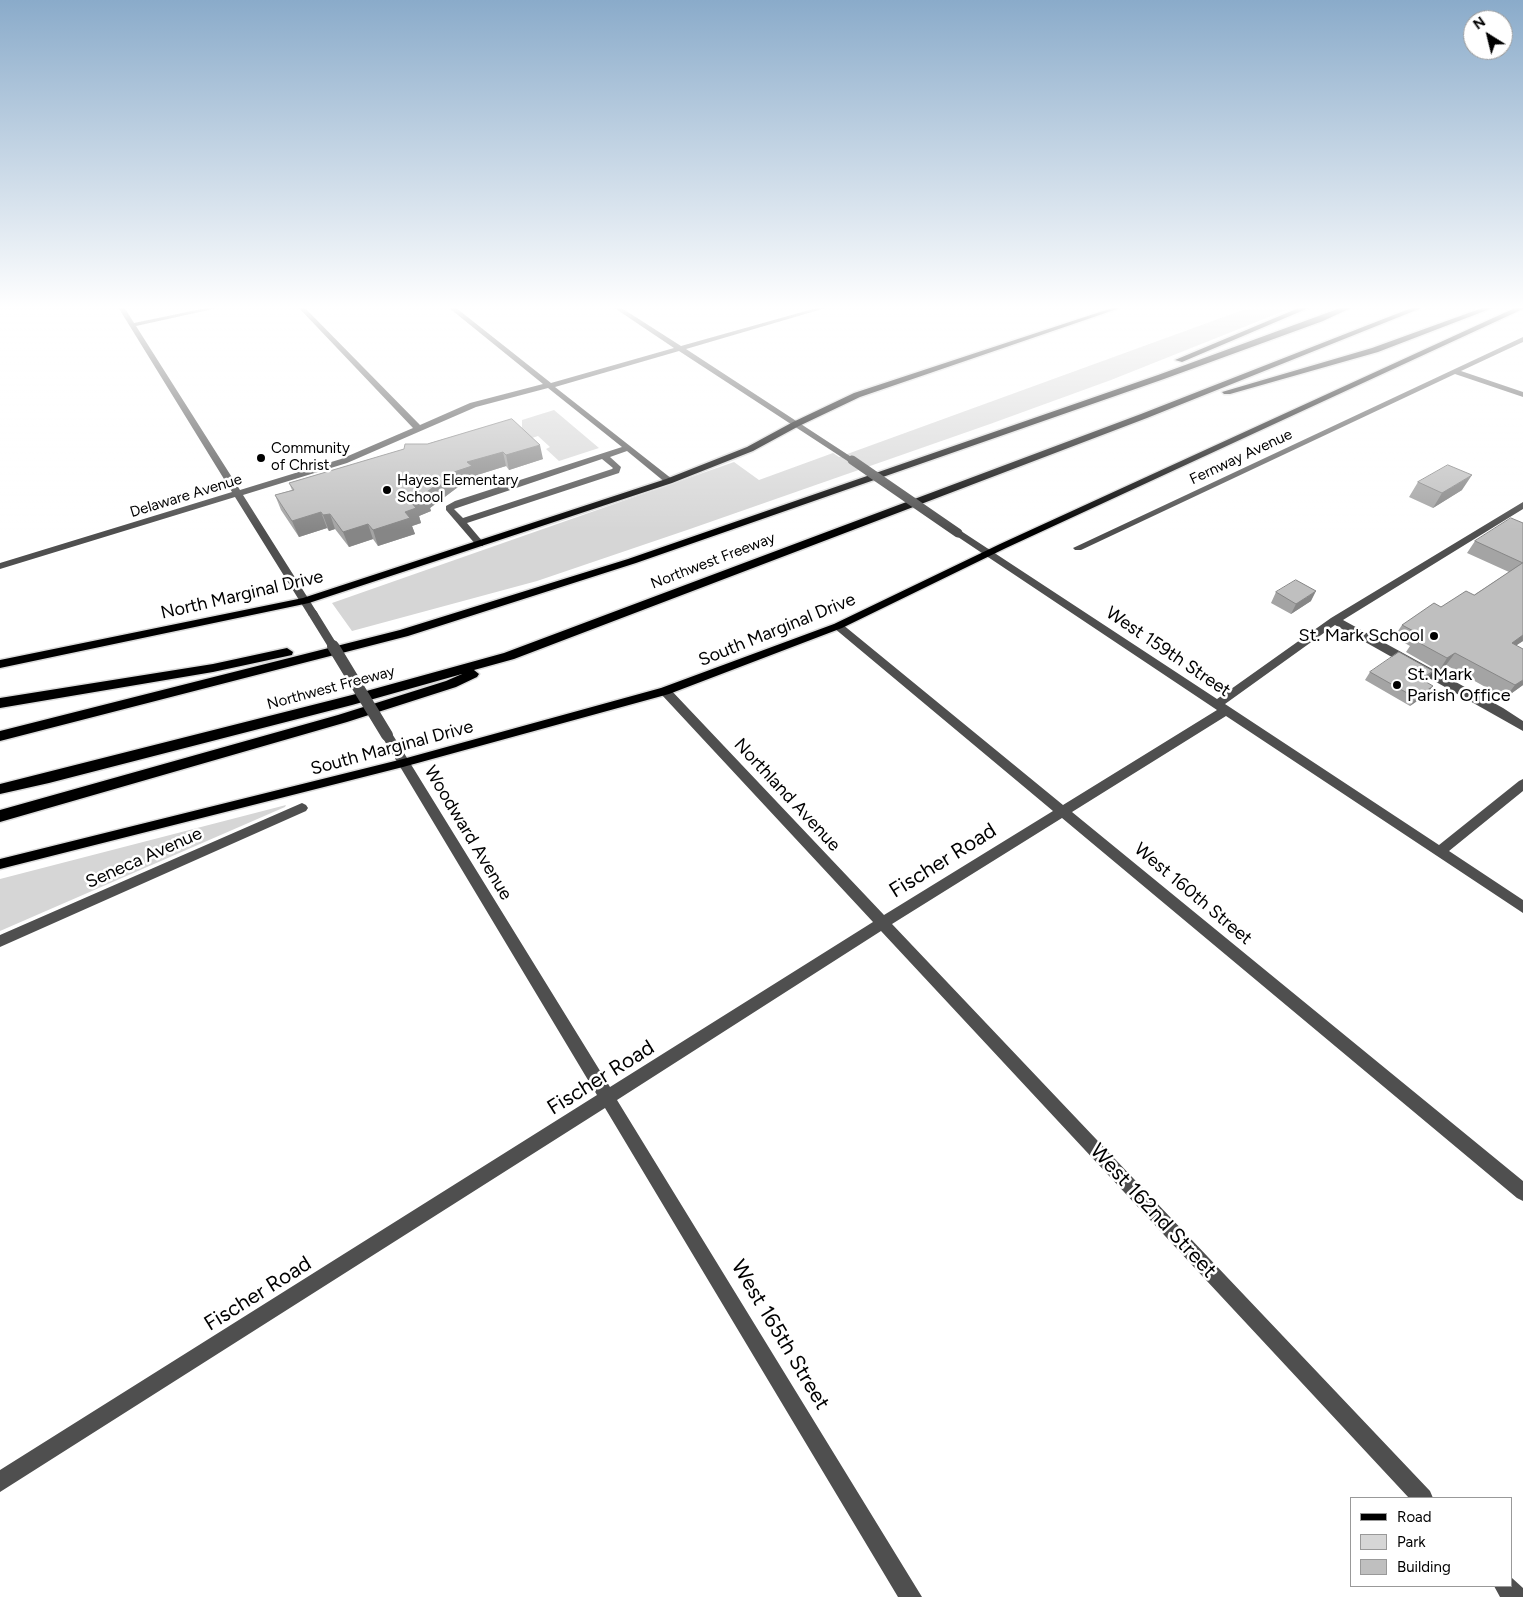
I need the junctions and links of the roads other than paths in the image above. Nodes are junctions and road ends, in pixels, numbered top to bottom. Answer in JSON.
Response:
{"nodes":[{"id":1,"x":167,"y":382,"type":"edge"},
{"id":2,"x":373,"y":382,"type":"edge"},
{"id":3,"x":543,"y":382,"type":"edge"},
{"id":4,"x":564,"y":382,"type":"edge"},
{"id":5,"x":731,"y":382,"type":"edge"},
{"id":6,"x":897,"y":382,"type":"edge"},
{"id":7,"x":1127,"y":382,"type":"edge"},
{"id":8,"x":1147,"y":382,"type":"edge"},
{"id":9,"x":1231,"y":382,"type":"edge"},
{"id":10,"x":1265,"y":382,"type":"edge"},
{"id":11,"x":1360,"y":382,"type":"edge"},
{"id":12,"x":1436,"y":382,"type":"edge"},
{"id":13,"x":1484,"y":382,"type":"edge"},
{"id":14,"x":548,"y":386,"type":"junction"},
{"id":15,"x":1523,"y":395,"type":"edge"},
{"id":16,"x":1144,"y":416,"type":"junction"},
{"id":17,"x":796,"y":424,"type":"junction"},
{"id":18,"x":1025,"y":424,"type":"junction"},
{"id":19,"x":418,"y":428,"type":"junction"},
{"id":20,"x":628,"y":448,"type":"junction"},
{"id":21,"x":604,"y":456,"type":"junction"},
{"id":22,"x":669,"y":481,"type":"junction"},
{"id":23,"x":238,"y":495,"type":"junction"},
{"id":24,"x":1523,"y":505,"type":"edge"},
{"id":25,"x":460,"y":522,"type":"junction"},
{"id":26,"x":480,"y":544,"type":"junction"},
{"id":27,"x":1078,"y":548,"type":"dead end"},
{"id":28,"x":988,"y":553,"type":"junction"},
{"id":29,"x":632,"y":561,"type":"junction"},
{"id":30,"x":0,"y":566,"type":"edge"},
{"id":31,"x":306,"y":602,"type":"junction"},
{"id":32,"x":1335,"y":620,"type":"junction"},
{"id":33,"x":838,"y":626,"type":"junction"},
{"id":34,"x":509,"y":656,"type":"junction"},
{"id":35,"x":0,"y":664,"type":"edge"},
{"id":36,"x":665,"y":691,"type":"junction"},
{"id":37,"x":0,"y":703,"type":"edge"},
{"id":38,"x":1220,"y":708,"type":"junction"},
{"id":39,"x":1523,"y":727,"type":"edge"},
{"id":40,"x":0,"y":736,"type":"edge"},
{"id":41,"x":403,"y":763,"type":"junction"},
{"id":42,"x":1523,"y":784,"type":"edge"},
{"id":43,"x":0,"y":788,"type":"edge"},
{"id":44,"x":302,"y":808,"type":"dead end"},
{"id":45,"x":1064,"y":811,"type":"junction"},
{"id":46,"x":0,"y":816,"type":"edge"},
{"id":47,"x":1439,"y":852,"type":"junction"},
{"id":48,"x":0,"y":864,"type":"edge"},
{"id":49,"x":1523,"y":907,"type":"edge"},
{"id":50,"x":882,"y":924,"type":"junction"},
{"id":51,"x":0,"y":941,"type":"edge"},
{"id":52,"x":608,"y":1099,"type":"junction"},
{"id":53,"x":1523,"y":1192,"type":"edge"},
{"id":54,"x":0,"y":1482,"type":"edge"},
{"id":55,"x":1422,"y":1497,"type":"edge"},
{"id":56,"x":1506,"y":1587,"type":"edge"},
{"id":57,"x":910,"y":1597,"type":"edge"},
{"id":58,"x":1516,"y":1597,"type":"edge"}],
"edges":[{"from":1,"to":23,"type":"street","name":"Woodward Avenue"},
{"from":2,"to":19,"type":"street"},
{"from":3,"to":14,"type":"street"},
{"from":4,"to":14,"type":"street","name":"Delaware Avenue"},
{"from":5,"to":17,"type":"street","name":"West 159th Street"},
{"from":6,"to":17,"type":"main road","name":"North Marginal Drive"},
{"from":7,"to":18,"type":"highway"},
{"from":8,"to":18,"type":"highway","name":"Northwest Freeway"},
{"from":9,"to":16,"type":"highway","name":"Northwest Freeway"},
{"from":10,"to":16,"type":"highway"},
{"from":11,"to":28,"type":"main road","name":"South Marginal Drive"},
{"from":12,"to":27,"type":"street","name":"Fernway Avenue"},
{"from":13,"to":15,"type":"street"},
{"from":14,"to":19,"type":"street","name":"Delaware Avenue"},
{"from":14,"to":20,"type":"street"},
{"from":16,"to":34,"type":"highway","name":"Northwest Freeway"},
{"from":17,"to":22,"type":"main road","name":"North Marginal Drive"},
{"from":17,"to":28,"type":"street","name":"West 159th Street","bridge":true},
{"from":18,"to":29,"type":"highway","name":"Northwest Freeway"},
{"from":19,"to":23,"type":"street","name":"Delaware Avenue"},
{"from":20,"to":21,"type":"street"},
{"from":20,"to":22,"type":"street"},
{"from":21,"to":25,"type":"street"},
{"from":21,"to":25,"type":"street"},
{"from":22,"to":26,"type":"main road","name":"North Marginal Drive"},
{"from":23,"to":30,"type":"street","name":"Delaware Avenue"},
{"from":23,"to":31,"type":"street","name":"Woodward Avenue"},
{"from":24,"to":32,"type":"street","name":"Fischer Road"},
{"from":25,"to":26,"type":"street"},
{"from":26,"to":31,"type":"main road","name":"North Marginal Drive"},
{"from":28,"to":33,"type":"main road","name":"South Marginal Drive"},
{"from":28,"to":38,"type":"street","name":"West 159th Street"},
{"from":29,"to":37,"type":"highway"},
{"from":29,"to":40,"type":"highway","name":"Northwest Freeway"},
{"from":31,"to":35,"type":"main road","name":"North Marginal Drive"},
{"from":31,"to":41,"type":"street","name":"Woodward Avenue","bridge":true},
{"from":32,"to":38,"type":"street","name":"Fischer Road"},
{"from":32,"to":39,"type":"street"},
{"from":33,"to":36,"type":"main road","name":"South Marginal Drive"},
{"from":33,"to":45,"type":"street","name":"West 160th Street"},
{"from":34,"to":43,"type":"highway","name":"Northwest Freeway"},
{"from":34,"to":46,"type":"highway"},
{"from":36,"to":41,"type":"main road","name":"South Marginal Drive"},
{"from":36,"to":50,"type":"street","name":"Northland Avenue"},
{"from":38,"to":45,"type":"street","name":"Fischer Road"},
{"from":38,"to":47,"type":"street","name":"West 159th Street"},
{"from":41,"to":48,"type":"main road","name":"South Marginal Drive"},
{"from":41,"to":52,"type":"street","name":"Woodward Avenue"},
{"from":42,"to":47,"type":"street"},
{"from":44,"to":51,"type":"street","name":"Seneca Avenue"},
{"from":45,"to":50,"type":"street","name":"Fischer Road"},
{"from":45,"to":53,"type":"street","name":"West 160th Street"},
{"from":47,"to":49,"type":"street","name":"West 159th Street"},
{"from":50,"to":52,"type":"street","name":"Fischer Road"},
{"from":50,"to":55,"type":"street","name":"West 162nd Street"},
{"from":52,"to":54,"type":"street","name":"Fischer Road"},
{"from":52,"to":57,"type":"street","name":"West 165th Street"},
{"from":56,"to":58,"type":"street"}]}
